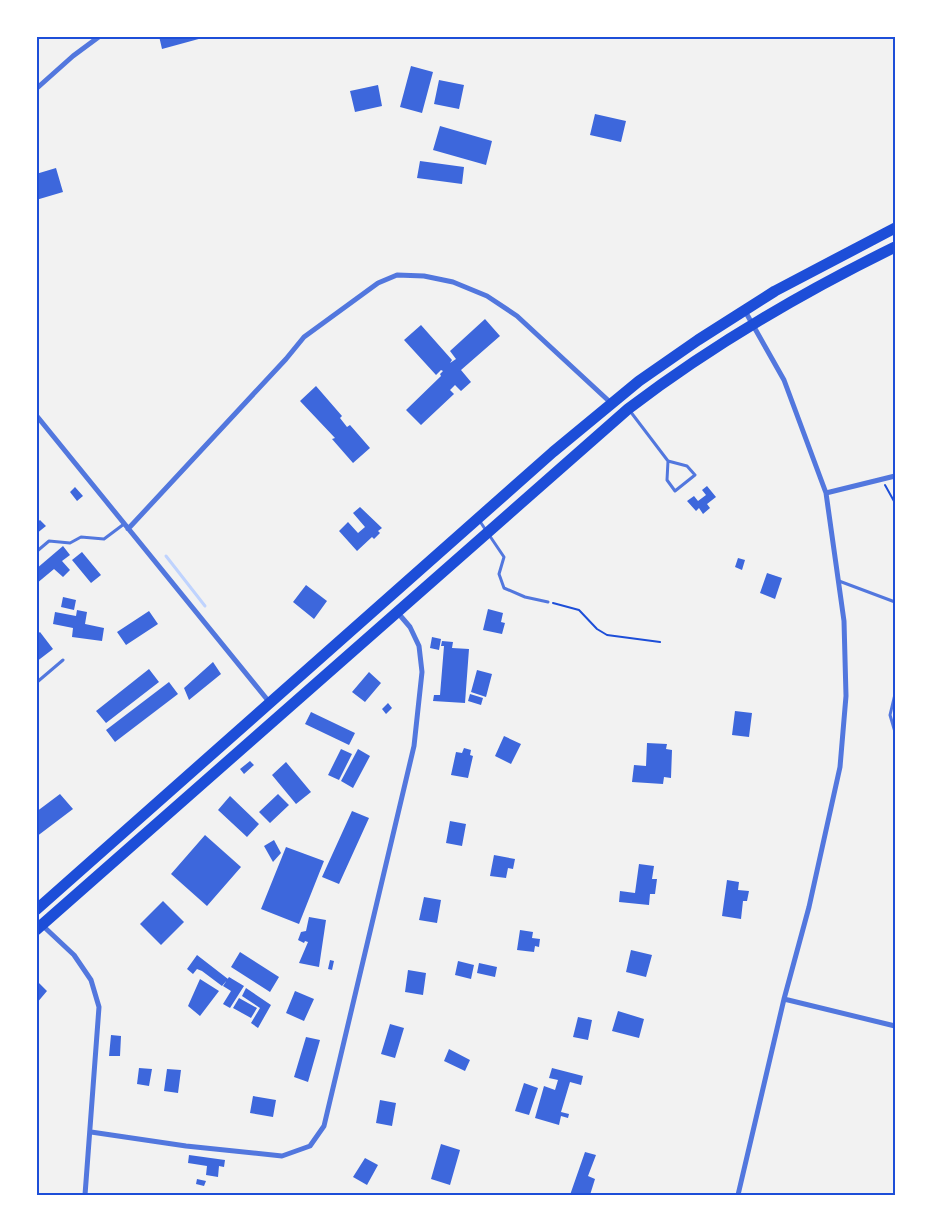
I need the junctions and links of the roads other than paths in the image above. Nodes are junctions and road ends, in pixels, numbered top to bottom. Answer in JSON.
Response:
{"nodes":[{"id":1,"x":100,"y":36,"type":"edge"},
{"id":2,"x":36,"y":89,"type":"edge"},
{"id":3,"x":895,"y":228,"type":"edge"},
{"id":4,"x":895,"y":248,"type":"edge"},
{"id":5,"x":745,"y":310,"type":"junction"},
{"id":6,"x":754,"y":323,"type":"junction"},
{"id":7,"x":611,"y":403,"type":"junction"},
{"id":8,"x":628,"y":409,"type":"junction"},
{"id":9,"x":36,"y":415,"type":"edge"},
{"id":10,"x":668,"y":461,"type":"junction"},
{"id":11,"x":895,"y":476,"type":"edge"},
{"id":12,"x":826,"y":493,"type":"junction"},
{"id":13,"x":479,"y":520,"type":"junction"},
{"id":14,"x":126,"y":526,"type":"junction"},
{"id":15,"x":488,"y":532,"type":"junction"},
{"id":16,"x":36,"y":552,"type":"edge"},
{"id":17,"x":838,"y":580,"type":"junction"},
{"id":18,"x":548,"y":602,"type":"road end"},
{"id":19,"x":895,"y":602,"type":"edge"},
{"id":20,"x":398,"y":613,"type":"junction"},
{"id":21,"x":63,"y":660,"type":"dead end"},
{"id":22,"x":36,"y":683,"type":"edge"},
{"id":23,"x":895,"y":694,"type":"edge"},
{"id":24,"x":270,"y":704,"type":"junction"},
{"id":25,"x":895,"y":732,"type":"edge"},
{"id":26,"x":36,"y":910,"type":"edge"},
{"id":27,"x":39,"y":928,"type":"edge"},
{"id":28,"x":784,"y":999,"type":"junction"},
{"id":29,"x":895,"y":1026,"type":"edge"},
{"id":30,"x":91,"y":1132,"type":"junction"},
{"id":31,"x":85,"y":1195,"type":"edge"},
{"id":32,"x":738,"y":1195,"type":"edge"}],
"edges":[{"from":1,"to":2,"type":"street"},
{"from":3,"to":5,"type":"highway"},
{"from":4,"to":6,"type":"highway"},
{"from":5,"to":6,"type":"street"},
{"from":5,"to":7,"type":"highway"},
{"from":6,"to":8,"type":"highway"},
{"from":6,"to":12,"type":"street"},
{"from":7,"to":13,"type":"highway"},
{"from":7,"to":14,"type":"street"},
{"from":8,"to":10,"type":"lane"},
{"from":8,"to":15,"type":"highway"},
{"from":9,"to":14,"type":"street"},
{"from":10,"to":10,"type":"lane"},
{"from":11,"to":12,"type":"street"},
{"from":12,"to":17,"type":"street"},
{"from":13,"to":15,"type":"lane"},
{"from":13,"to":24,"type":"highway"},
{"from":14,"to":16,"type":"lane"},
{"from":14,"to":24,"type":"street"},
{"from":15,"to":18,"type":"lane"},
{"from":15,"to":20,"type":"highway"},
{"from":17,"to":19,"type":"lane"},
{"from":17,"to":28,"type":"street"},
{"from":20,"to":27,"type":"highway"},
{"from":20,"to":30,"type":"street"},
{"from":21,"to":22,"type":"lane"},
{"from":23,"to":25,"type":"lane"},
{"from":24,"to":26,"type":"highway"},
{"from":27,"to":30,"type":"street"},
{"from":28,"to":29,"type":"street"},
{"from":28,"to":32,"type":"street"},
{"from":30,"to":31,"type":"street"}]}
